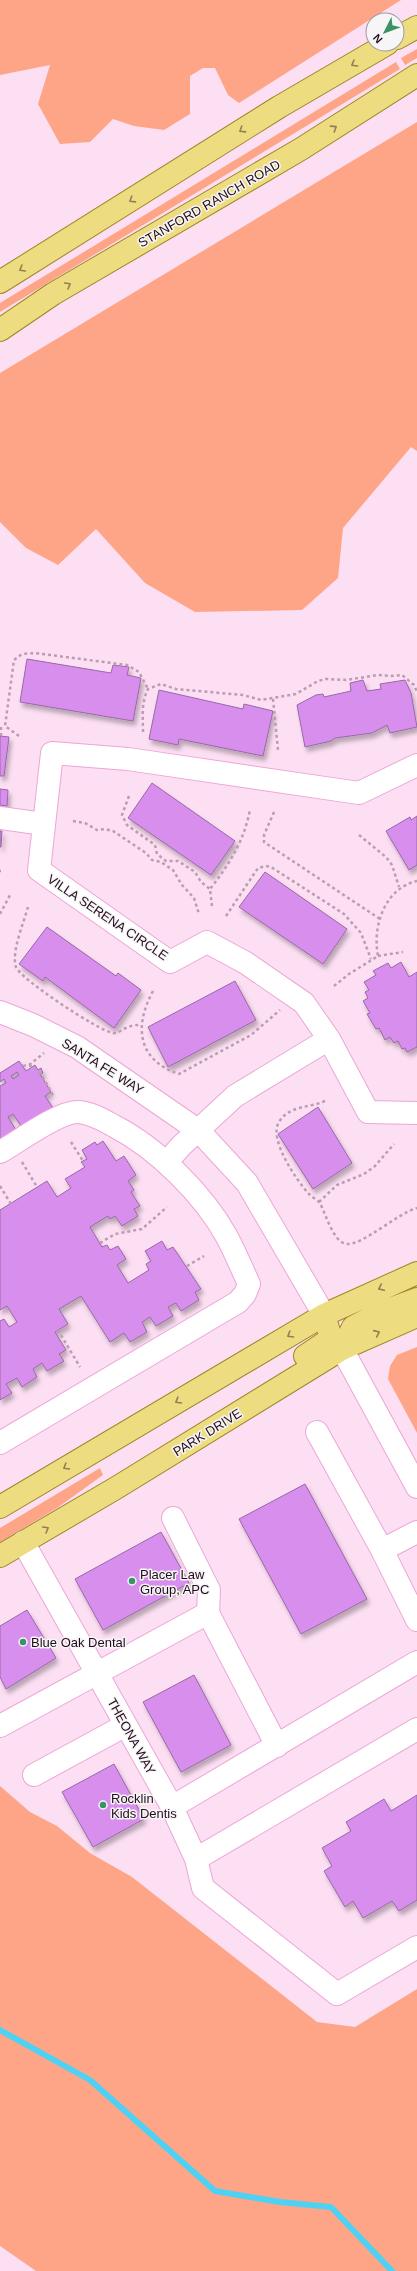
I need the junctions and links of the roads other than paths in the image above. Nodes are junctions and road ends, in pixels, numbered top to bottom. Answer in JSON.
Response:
{"nodes":[{"id":1,"x":417,"y":27,"type":"edge"},
{"id":2,"x":405,"y":34,"type":"edge"},
{"id":3,"x":373,"y":52,"type":"edge"},
{"id":4,"x":417,"y":75,"type":"edge"},
{"id":5,"x":0,"y":282,"type":"edge"},
{"id":6,"x":0,"y":330,"type":"edge"},
{"id":7,"x":417,"y":765,"type":"edge"},
{"id":8,"x":0,"y":818,"type":"edge"},
{"id":9,"x":44,"y":824,"type":"junction"},
{"id":10,"x":0,"y":1012,"type":"edge"},
{"id":11,"x":329,"y":1039,"type":"junction"},
{"id":12,"x":417,"y":1113,"type":"edge"},
{"id":13,"x":199,"y":1131,"type":"junction"},
{"id":14,"x":6,"y":1149,"type":"edge"},
{"id":15,"x":166,"y":1163,"type":"junction"},
{"id":16,"x":417,"y":1273,"type":"edge"},
{"id":17,"x":417,"y":1299,"type":"edge"},
{"id":18,"x":324,"y":1315,"type":"junction"},
{"id":19,"x":417,"y":1316,"type":"edge"},
{"id":20,"x":342,"y":1349,"type":"junction"},
{"id":21,"x":318,"y":1432,"type":"dead end"},
{"id":22,"x":0,"y":1443,"type":"edge"},
{"id":23,"x":417,"y":1487,"type":"edge"},
{"id":24,"x":116,"y":1488,"type":"junction"},
{"id":25,"x":0,"y":1506,"type":"edge"},
{"id":26,"x":173,"y":1518,"type":"dead end"},
{"id":27,"x":417,"y":1532,"type":"edge"},
{"id":28,"x":23,"y":1542,"type":"junction"},
{"id":29,"x":382,"y":1550,"type":"junction"},
{"id":30,"x":0,"y":1556,"type":"edge"},
{"id":31,"x":208,"y":1613,"type":"junction"},
{"id":32,"x":417,"y":1620,"type":"edge"},
{"id":33,"x":417,"y":1662,"type":"edge"},
{"id":34,"x":96,"y":1673,"type":"junction"},
{"id":35,"x":126,"y":1725,"type":"junction"},
{"id":36,"x":0,"y":1726,"type":"edge"},
{"id":37,"x":417,"y":1729,"type":"edge"},
{"id":38,"x":277,"y":1746,"type":"junction"},
{"id":39,"x":34,"y":1775,"type":"dead end"},
{"id":40,"x":172,"y":1808,"type":"junction"},
{"id":41,"x":196,"y":1859,"type":"junction"},
{"id":42,"x":417,"y":1947,"type":"edge"}],
"edges":[{"from":1,"to":2,"type":"main road"},
{"from":3,"to":5,"type":"main road","one_way":true},
{"from":6,"to":4,"type":"main road","name":"STANFORD RANCH ROAD","one_way":true},
{"from":7,"to":9,"type":"street","name":"VILLA SERENA CIRCLE"},
{"from":8,"to":9,"type":"street"},
{"from":9,"to":11,"type":"street","name":"VILLA SERENA CIRCLE"},
{"from":10,"to":13,"type":"street","name":"SANTA FE WAY"},
{"from":11,"to":12,"type":"street","name":"VILLA SERENA CIRCLE"},
{"from":11,"to":13,"type":"street"},
{"from":13,"to":15,"type":"street"},
{"from":13,"to":18,"type":"street","name":"SANTA FE WAY"},
{"from":14,"to":15,"type":"street"},
{"from":15,"to":22,"type":"street"},
{"from":16,"to":18,"type":"main road","one_way":true},
{"from":17,"to":20,"type":"main road"},
{"from":18,"to":24,"type":"main road"},
{"from":18,"to":25,"type":"main road","one_way":true},
{"from":20,"to":19,"type":"main road","name":"PARK DRIVE","one_way":true},
{"from":20,"to":23,"type":"street"},
{"from":20,"to":24,"type":"main road","name":"PARK DRIVE"},
{"from":21,"to":29,"type":"street"},
{"from":28,"to":24,"type":"main road","name":"PARK DRIVE","one_way":true},
{"from":26,"to":31,"type":"street"},
{"from":27,"to":29,"type":"street"},
{"from":28,"to":30,"type":"main road","name":"PARK DRIVE"},
{"from":28,"to":34,"type":"street","name":"THEONA WAY"},
{"from":29,"to":32,"type":"street"},
{"from":31,"to":34,"type":"street"},
{"from":31,"to":38,"type":"street"},
{"from":33,"to":38,"type":"street"},
{"from":34,"to":35,"type":"street","name":"THEONA WAY"},
{"from":34,"to":36,"type":"street"},
{"from":35,"to":39,"type":"street"},
{"from":35,"to":40,"type":"street","name":"THEONA WAY"},
{"from":37,"to":41,"type":"street"},
{"from":38,"to":40,"type":"street"},
{"from":40,"to":41,"type":"street","name":"THEONA WAY"},
{"from":41,"to":42,"type":"street","name":"THEONA WAY"}]}
